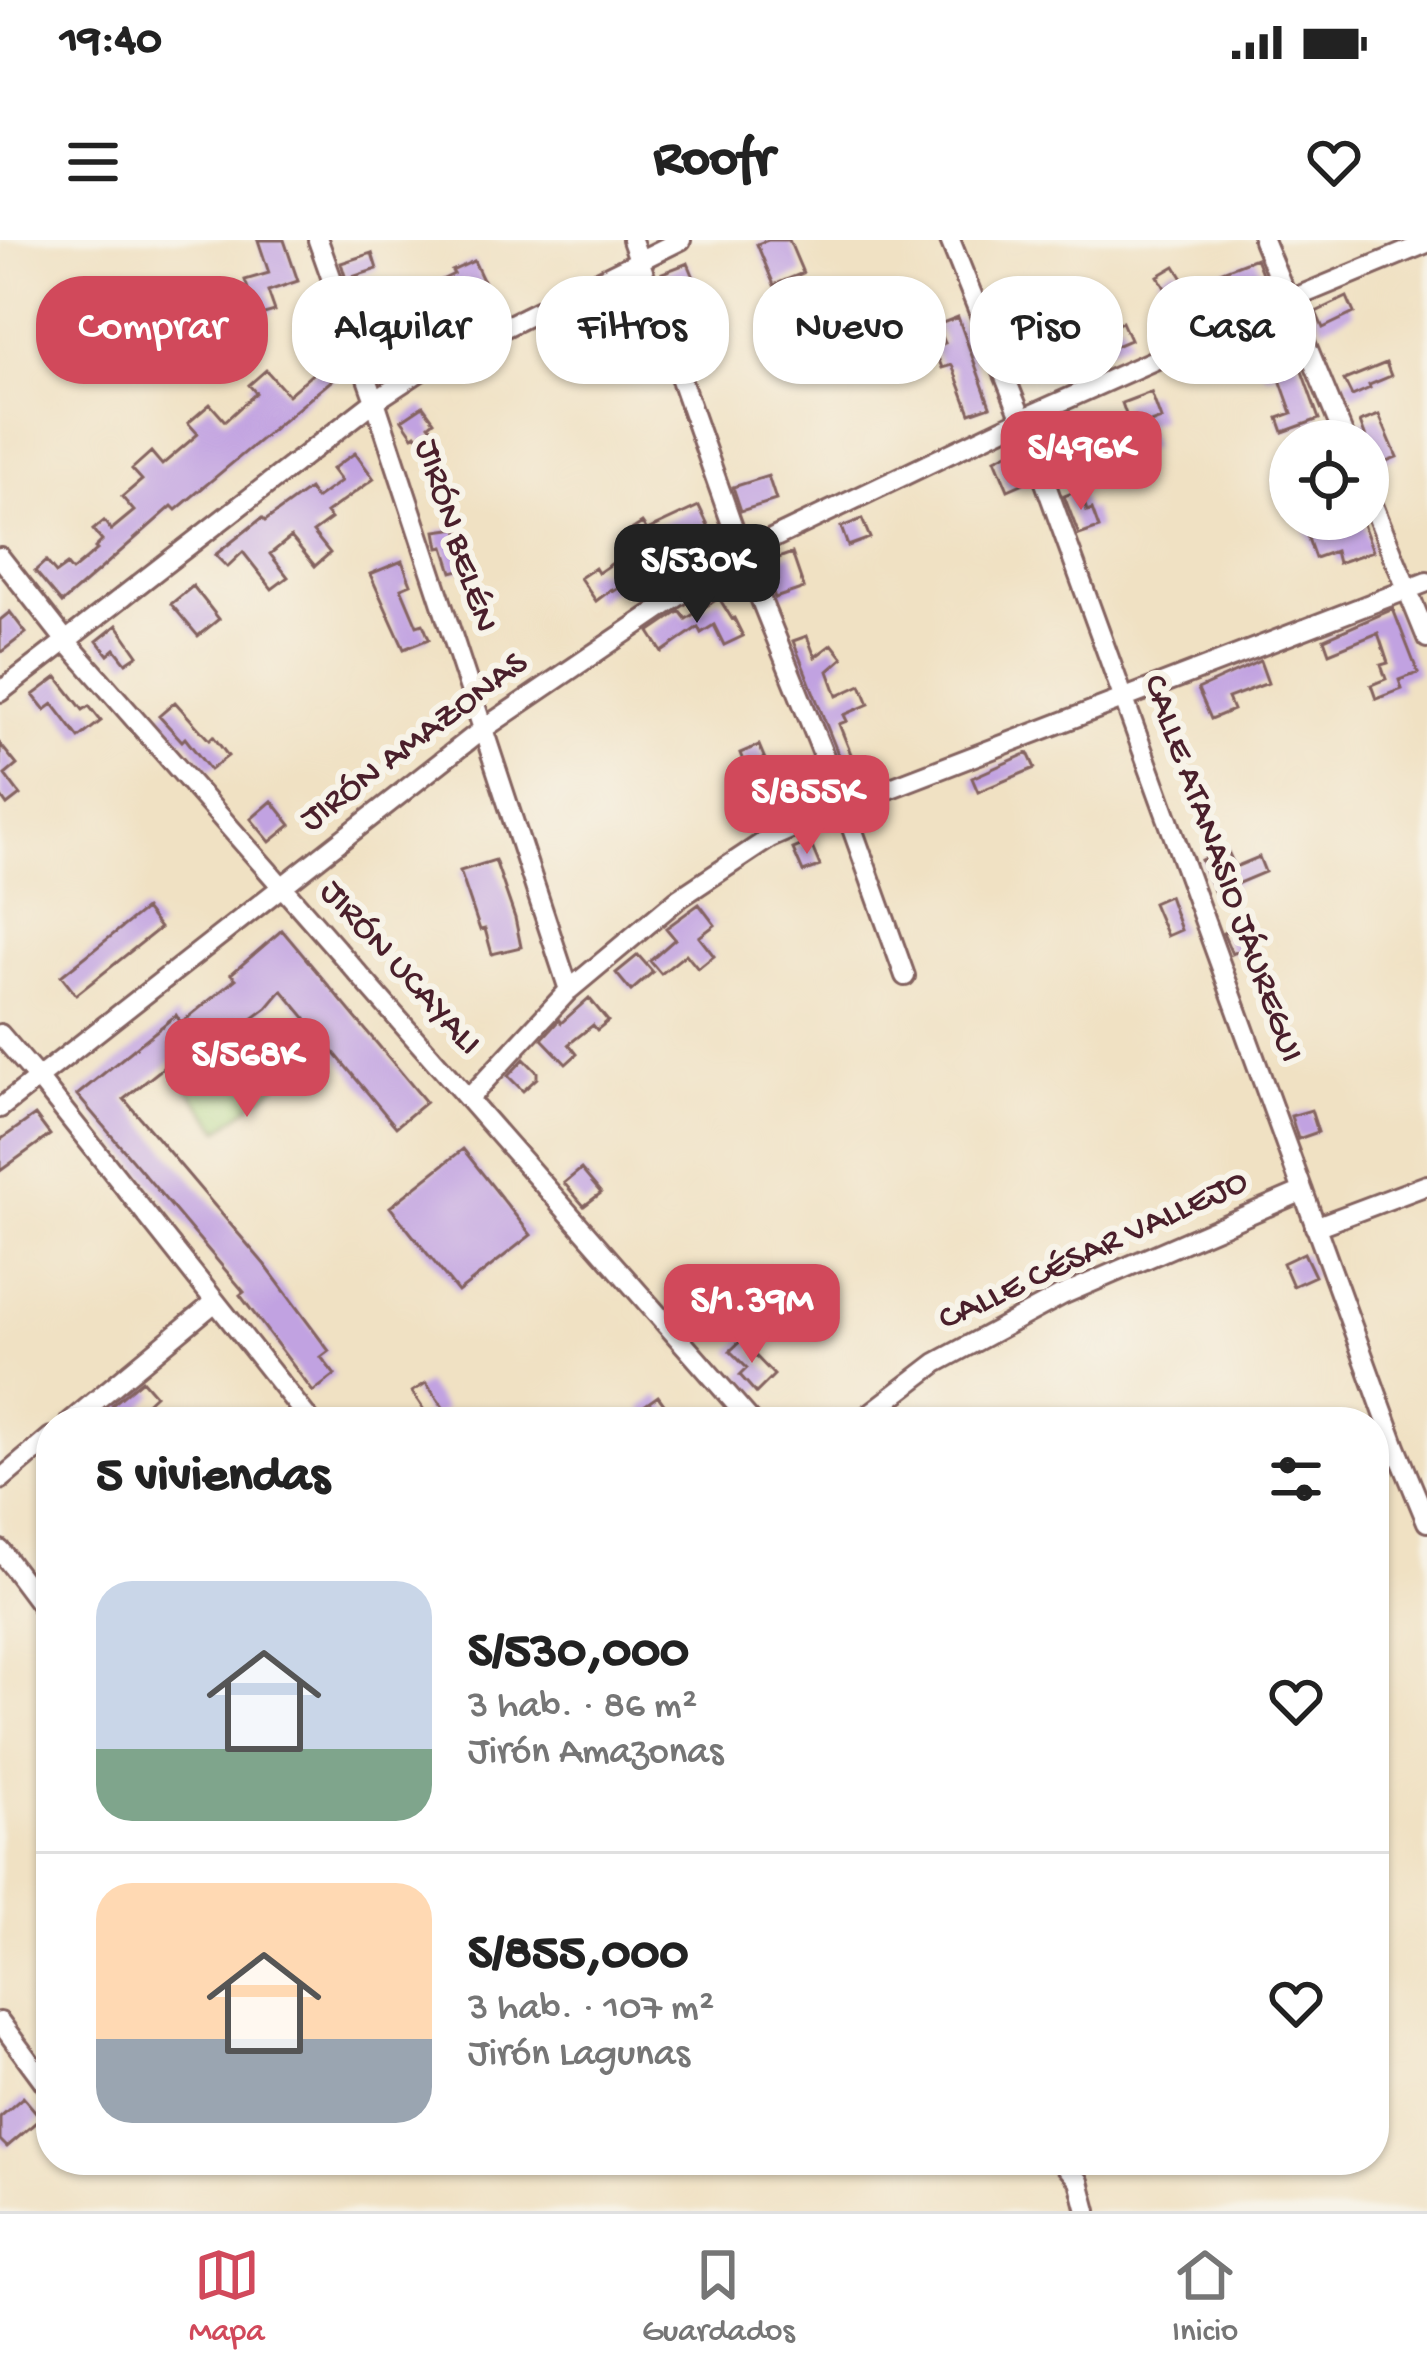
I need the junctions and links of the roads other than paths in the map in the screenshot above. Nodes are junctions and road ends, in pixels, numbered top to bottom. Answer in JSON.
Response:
{"nodes":[{"id":1,"x":318,"y":240,"type":"edge"},
{"id":2,"x":632,"y":240,"type":"edge"},
{"id":3,"x":682,"y":240,"type":"edge"},
{"id":4,"x":950,"y":240,"type":"edge"},
{"id":5,"x":1263,"y":240,"type":"edge"},
{"id":6,"x":1427,"y":243,"type":"edge"},
{"id":7,"x":640,"y":261,"type":"junction"},
{"id":8,"x":1277,"y":276,"type":"edge"},
{"id":9,"x":1316,"y":289,"type":"edge"},
{"id":10,"x":1147,"y":363,"type":"edge"},
{"id":11,"x":1316,"y":370,"type":"edge"},
{"id":12,"x":375,"y":401,"type":"junction"},
{"id":13,"x":1022,"y":419,"type":"junction"},
{"id":14,"x":1337,"y":420,"type":"edge"},
{"id":15,"x":1389,"y":532,"type":"edge"},
{"id":16,"x":742,"y":553,"type":"junction"},
{"id":17,"x":0,"y":557,"type":"edge"},
{"id":18,"x":1418,"y":586,"type":"edge"},
{"id":19,"x":1427,"y":638,"type":"edge"},
{"id":20,"x":66,"y":641,"type":"junction"},
{"id":21,"x":0,"y":692,"type":"edge"},
{"id":22,"x":1123,"y":698,"type":"junction"},
{"id":23,"x":483,"y":729,"type":"junction"},
{"id":24,"x":844,"y":806,"type":"junction"},
{"id":25,"x":280,"y":885,"type":"junction"},
{"id":26,"x":905,"y":976,"type":"dead end"},
{"id":27,"x":569,"y":990,"type":"junction"},
{"id":28,"x":0,"y":1034,"type":"edge"},
{"id":29,"x":38,"y":1078,"type":"junction"},
{"id":30,"x":469,"y":1098,"type":"junction"},
{"id":31,"x":0,"y":1108,"type":"edge"},
{"id":32,"x":1427,"y":1185,"type":"edge"},
{"id":33,"x":1303,"y":1191,"type":"junction"},
{"id":34,"x":1315,"y":1227,"type":"junction"},
{"id":35,"x":215,"y":1301,"type":"junction"},
{"id":36,"x":88,"y":1407,"type":"edge"},
{"id":37,"x":299,"y":1407,"type":"edge"},
{"id":38,"x":739,"y":1407,"type":"edge"},
{"id":39,"x":879,"y":1407,"type":"edge"},
{"id":40,"x":1381,"y":1407,"type":"edge"},
{"id":41,"x":1389,"y":1428,"type":"edge"},
{"id":42,"x":36,"y":1450,"type":"edge"},
{"id":43,"x":0,"y":1480,"type":"edge"},
{"id":44,"x":1427,"y":1522,"type":"edge"},
{"id":45,"x":0,"y":1550,"type":"edge"},
{"id":46,"x":36,"y":1598,"type":"edge"},
{"id":47,"x":0,"y":2022,"type":"edge"},
{"id":48,"x":36,"y":2071,"type":"edge"},
{"id":49,"x":1074,"y":2175,"type":"edge"},
{"id":50,"x":1087,"y":2211,"type":"edge"}],
"edges":[{"from":1,"to":12,"type":"street","name":"JIRÓN BELÉN"},
{"from":2,"to":7,"type":"street"},
{"from":3,"to":7,"type":"street"},
{"from":4,"to":13,"type":"street","name":"CALLE ATANASIO JÁUREGUI"},
{"from":5,"to":8,"type":"street"},
{"from":6,"to":9,"type":"street","name":"JIRÓN AMAZONAS"},
{"from":7,"to":12,"type":"street"},
{"from":7,"to":16,"type":"street"},
{"from":10,"to":13,"type":"street","name":"JIRÓN AMAZONAS"},
{"from":11,"to":14,"type":"street"},
{"from":12,"to":20,"type":"street"},
{"from":12,"to":23,"type":"street","name":"JIRÓN BELÉN"},
{"from":13,"to":16,"type":"street","name":"JIRÓN AMAZONAS"},
{"from":13,"to":22,"type":"street","name":"CALLE ATANASIO JÁUREGUI"},
{"from":15,"to":18,"type":"street"},
{"from":16,"to":23,"type":"street","name":"JIRÓN AMAZONAS"},
{"from":16,"to":24,"type":"street"},
{"from":17,"to":20,"type":"street","name":"JIRÓN UCAYALI"},
{"from":18,"to":19,"type":"street"},
{"from":18,"to":22,"type":"street"},
{"from":20,"to":21,"type":"street"},
{"from":20,"to":25,"type":"street","name":"JIRÓN UCAYALI"},
{"from":22,"to":24,"type":"street"},
{"from":22,"to":33,"type":"street","name":"CALLE ATANASIO JÁUREGUI"},
{"from":23,"to":25,"type":"street","name":"JIRÓN AMAZONAS"},
{"from":23,"to":27,"type":"street","name":"JIRÓN BELÉN"},
{"from":24,"to":26,"type":"street"},
{"from":24,"to":27,"type":"street"},
{"from":25,"to":29,"type":"street","name":"JIRÓN AMAZONAS"},
{"from":25,"to":30,"type":"street","name":"JIRÓN UCAYALI"},
{"from":27,"to":30,"type":"street"},
{"from":28,"to":29,"type":"street"},
{"from":29,"to":31,"type":"street","name":"JIRÓN AMAZONAS"},
{"from":29,"to":35,"type":"street"},
{"from":30,"to":38,"type":"street","name":"JIRÓN UCAYALI"},
{"from":32,"to":34,"type":"street"},
{"from":33,"to":34,"type":"street","name":"CALLE ATANASIO JÁUREGUI"},
{"from":33,"to":39,"type":"street","name":"CALLE CÉSAR VALLEJO"},
{"from":34,"to":40,"type":"street","name":"CALLE ATANASIO JÁUREGUI"},
{"from":35,"to":36,"type":"street"},
{"from":35,"to":37,"type":"street"},
{"from":41,"to":44,"type":"street","name":"CALLE ATANASIO JÁUREGUI"},
{"from":42,"to":43,"type":"street"},
{"from":45,"to":46,"type":"street"},
{"from":47,"to":48,"type":"street"},
{"from":49,"to":50,"type":"street"}]}
